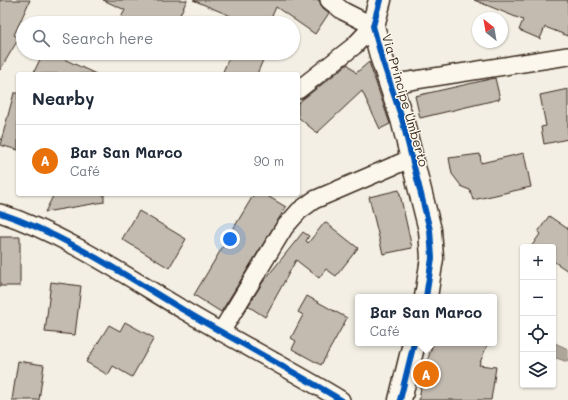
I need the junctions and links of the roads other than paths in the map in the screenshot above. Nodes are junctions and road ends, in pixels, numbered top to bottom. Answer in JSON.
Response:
{"nodes":[{"id":1,"x":329,"y":0,"type":"edge"},
{"id":2,"x":380,"y":0,"type":"edge"},
{"id":3,"x":373,"y":26,"type":"junction"},
{"id":4,"x":568,"y":56,"type":"edge"},
{"id":5,"x":390,"y":84,"type":"junction"},
{"id":6,"x":300,"y":88,"type":"edge"},
{"id":7,"x":412,"y":158,"type":"junction"},
{"id":8,"x":0,"y":213,"type":"edge"},
{"id":9,"x":426,"y":294,"type":"edge"},
{"id":10,"x":221,"y":332,"type":"junction"},
{"id":11,"x":413,"y":346,"type":"edge"},
{"id":12,"x":342,"y":400,"type":"edge"},
{"id":13,"x":400,"y":400,"type":"edge"}],
"edges":[{"from":1,"to":3,"type":"street"},
{"from":2,"to":3,"type":"street"},
{"from":3,"to":5,"type":"street","name":"Via Principe Umberto"},
{"from":3,"to":6,"type":"street"},
{"from":4,"to":5,"type":"street","name":"Via Principe Umberto"},
{"from":5,"to":7,"type":"street","name":"Via Principe Umberto"},
{"from":7,"to":9,"type":"street","name":"Via Principe Umberto"},
{"from":7,"to":10,"type":"street"},
{"from":8,"to":10,"type":"street"},
{"from":10,"to":12,"type":"street"},
{"from":11,"to":13,"type":"street"}]}
